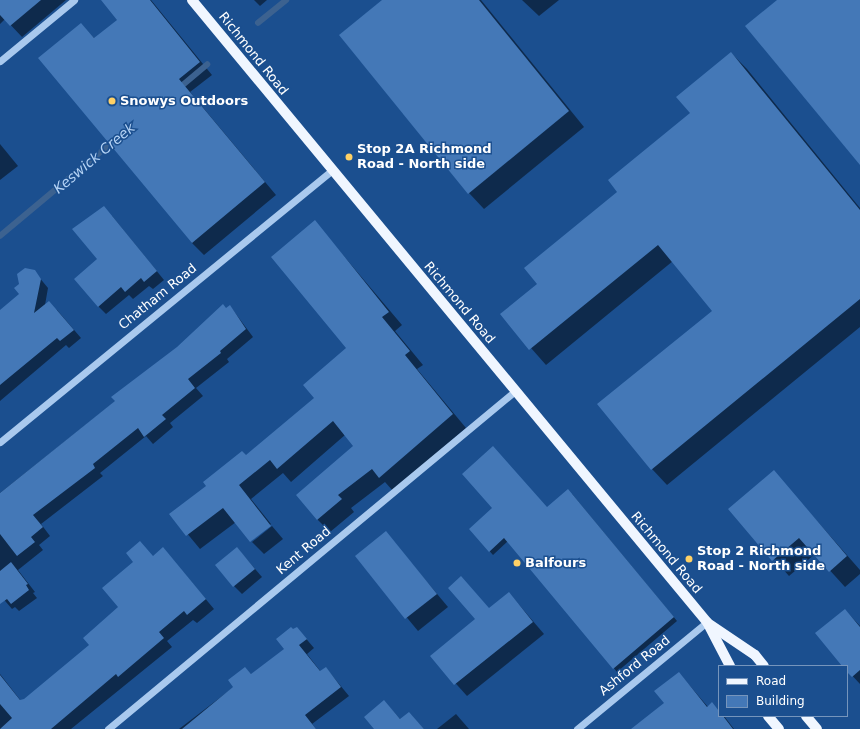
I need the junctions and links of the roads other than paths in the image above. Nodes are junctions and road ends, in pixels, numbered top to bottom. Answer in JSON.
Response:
{"nodes":[{"id":1,"x":74,"y":0,"type":"edge"},
{"id":2,"x":192,"y":0,"type":"edge"},
{"id":3,"x":0,"y":61,"type":"edge"},
{"id":4,"x":332,"y":170,"type":"junction"},
{"id":5,"x":515,"y":391,"type":"junction"},
{"id":6,"x":0,"y":442,"type":"edge"},
{"id":7,"x":707,"y":622,"type":"junction"},
{"id":8,"x":729,"y":665,"type":"edge"},
{"id":9,"x":763,"y":665,"type":"edge"},
{"id":10,"x":769,"y":717,"type":"edge"},
{"id":11,"x":807,"y":717,"type":"edge"},
{"id":12,"x":108,"y":729,"type":"edge"},
{"id":13,"x":577,"y":729,"type":"edge"},
{"id":14,"x":779,"y":729,"type":"edge"},
{"id":15,"x":817,"y":729,"type":"edge"}],
"edges":[{"from":1,"to":3,"type":"street"},
{"from":2,"to":4,"type":"main road","name":"Richmond Road"},
{"from":4,"to":5,"type":"main road","name":"Richmond Road"},
{"from":4,"to":6,"type":"street","name":"Chatham Road"},
{"from":5,"to":7,"type":"main road","name":"Richmond Road"},
{"from":5,"to":12,"type":"street","name":"Kent Road"},
{"from":7,"to":8,"type":"main road","name":"Richmond Road"},
{"from":7,"to":9,"type":"main road","name":"Richmond Road"},
{"from":7,"to":13,"type":"street","name":"Ashford Road"},
{"from":10,"to":14,"type":"main road"},
{"from":11,"to":15,"type":"main road"}]}
